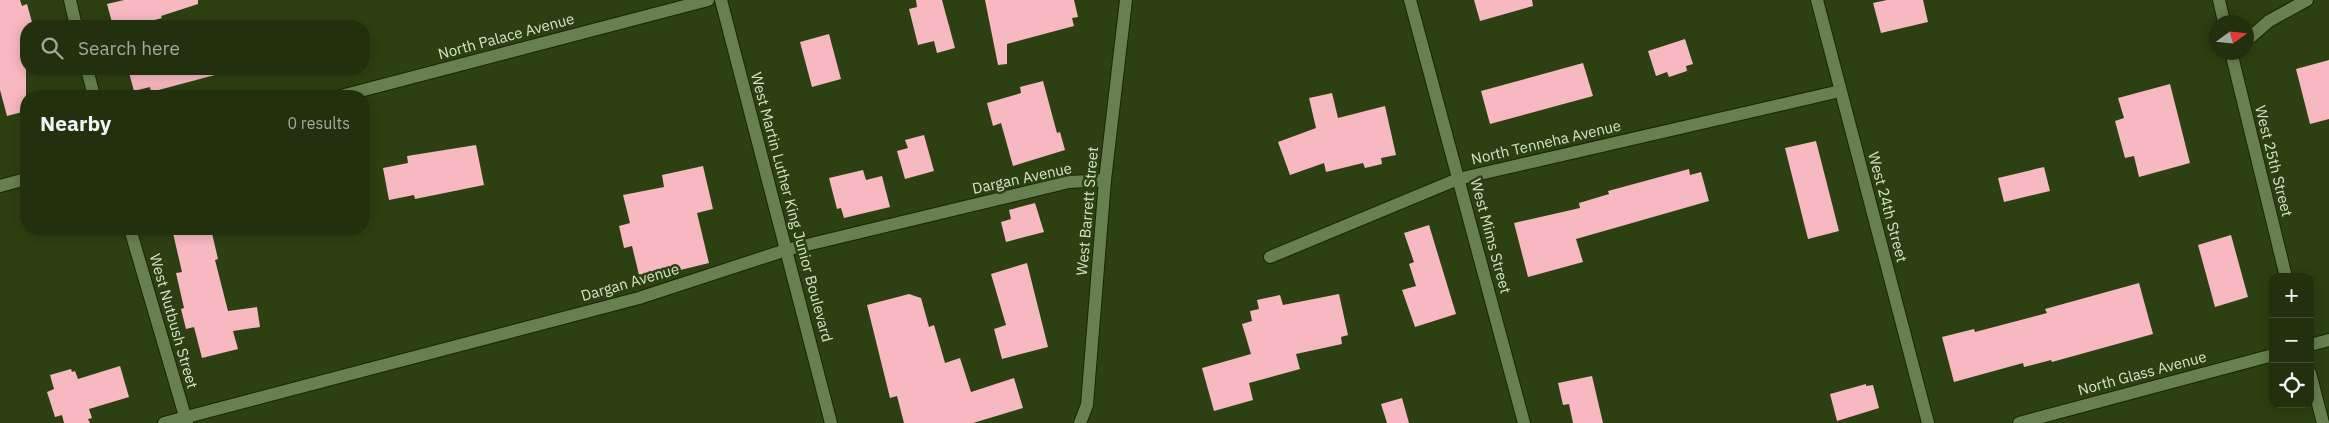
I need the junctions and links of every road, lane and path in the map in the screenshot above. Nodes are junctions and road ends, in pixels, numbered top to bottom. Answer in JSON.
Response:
{"nodes":[{"id":1,"x":70,"y":0,"type":"edge"},
{"id":2,"x":708,"y":0,"type":"edge"},
{"id":3,"x":721,"y":0,"type":"edge"},
{"id":4,"x":1126,"y":0,"type":"edge"},
{"id":5,"x":1410,"y":0,"type":"edge"},
{"id":6,"x":1816,"y":0,"type":"edge"},
{"id":7,"x":2219,"y":0,"type":"edge"},
{"id":8,"x":2307,"y":0,"type":"edge"},
{"id":9,"x":2222,"y":15,"type":"edge"},
{"id":10,"x":75,"y":20,"type":"edge"},
{"id":11,"x":2254,"y":34,"type":"edge"},
{"id":12,"x":2234,"y":60,"type":"edge"},
{"id":13,"x":89,"y":75,"type":"edge"},
{"id":14,"x":92,"y":90,"type":"edge"},
{"id":15,"x":365,"y":90,"type":"edge"},
{"id":16,"x":1840,"y":91,"type":"junction"},
{"id":17,"x":1458,"y":179,"type":"junction"},
{"id":18,"x":1105,"y":180,"type":"junction"},
{"id":19,"x":20,"y":181,"type":"edge"},
{"id":20,"x":0,"y":186,"type":"edge"},
{"id":21,"x":132,"y":235,"type":"edge"},
{"id":22,"x":786,"y":250,"type":"junction"},
{"id":23,"x":1270,"y":257,"type":"dead end"},
{"id":24,"x":2285,"y":273,"type":"edge"},
{"id":25,"x":2329,"y":340,"type":"edge"},
{"id":26,"x":2314,"y":344,"type":"edge"},
{"id":27,"x":2269,"y":356,"type":"edge"},
{"id":28,"x":2314,"y":387,"type":"edge"},
{"id":29,"x":186,"y":420,"type":"edge"},
{"id":30,"x":164,"y":423,"type":"edge"},
{"id":31,"x":831,"y":423,"type":"edge"},
{"id":32,"x":1080,"y":423,"type":"edge"},
{"id":33,"x":1524,"y":423,"type":"edge"},
{"id":34,"x":1928,"y":423,"type":"edge"},
{"id":35,"x":2019,"y":423,"type":"edge"},
{"id":36,"x":2324,"y":423,"type":"edge"}],
"edges":[{"from":1,"to":10,"type":"street"},
{"from":2,"to":15,"type":"street","name":"North Palace Avenue"},
{"from":3,"to":22,"type":"street","name":"West Martin Luther King Junior Boulevard"},
{"from":4,"to":18,"type":"street","name":"West Barrett Street"},
{"from":5,"to":17,"type":"street","name":"West Mims Street"},
{"from":6,"to":16,"type":"street","name":"West 24th Street"},
{"from":7,"to":9,"type":"street"},
{"from":8,"to":11,"type":"street"},
{"from":12,"to":24,"type":"street","name":"West 25th Street"},
{"from":13,"to":14,"type":"street"},
{"from":16,"to":17,"type":"street","name":"North Tenneha Avenue"},
{"from":16,"to":34,"type":"street","name":"West 24th Street"},
{"from":17,"to":23,"type":"street","name":"North Tenneha Avenue"},
{"from":17,"to":33,"type":"street","name":"West Mims Street"},
{"from":18,"to":22,"type":"street","name":"Dargan Avenue"},
{"from":18,"to":32,"type":"street","name":"West Barrett Street"},
{"from":19,"to":20,"type":"street"},
{"from":21,"to":29,"type":"street","name":"West Nutbush Street"},
{"from":22,"to":29,"type":"street","name":"Dargan Avenue"},
{"from":22,"to":31,"type":"street","name":"West Martin Luther King Junior Boulevard"},
{"from":25,"to":26,"type":"street"},
{"from":27,"to":35,"type":"street","name":"North Glass Avenue"},
{"from":28,"to":36,"type":"street"},
{"from":29,"to":30,"type":"street","name":"Dargan Avenue"}]}
